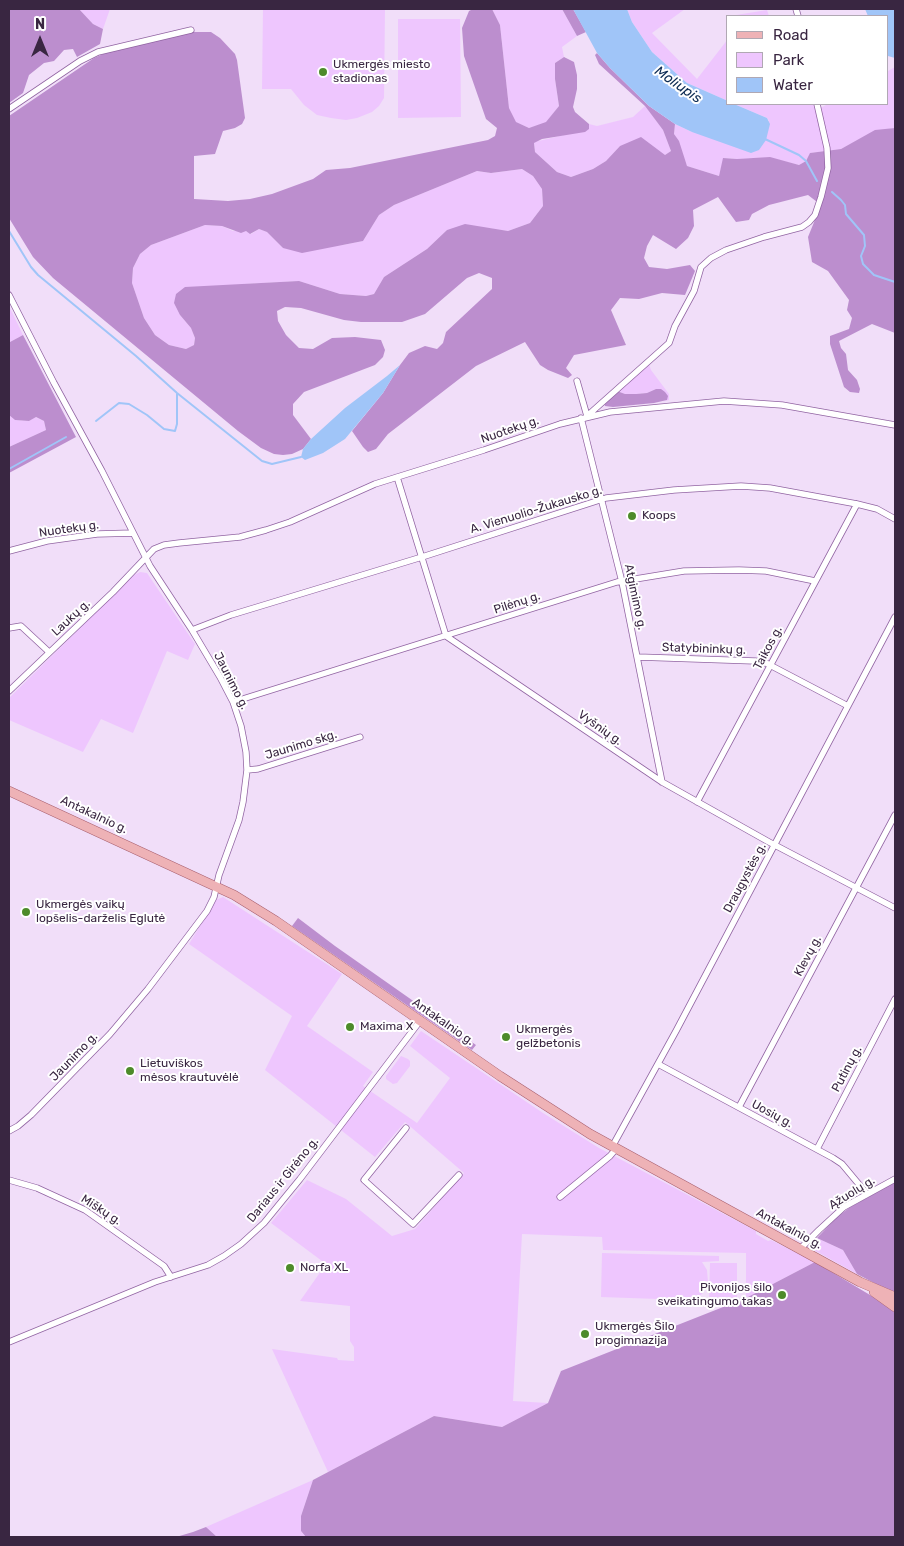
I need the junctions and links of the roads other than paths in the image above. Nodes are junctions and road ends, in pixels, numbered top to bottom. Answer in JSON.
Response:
{"nodes":[{"id":1,"x":191,"y":30,"type":"dead end"},
{"id":2,"x":817,"y":105,"type":"edge"},
{"id":3,"x":9,"y":109,"type":"edge"},
{"id":4,"x":9,"y":295,"type":"edge"},
{"id":5,"x":577,"y":382,"type":"dead end"},
{"id":6,"x":584,"y":417,"type":"junction"},
{"id":7,"x":895,"y":425,"type":"edge"},
{"id":8,"x":397,"y":476,"type":"junction"},
{"id":9,"x":603,"y":499,"type":"junction"},
{"id":10,"x":857,"y":504,"type":"junction"},
{"id":11,"x":895,"y":519,"type":"edge"},
{"id":12,"x":133,"y":533,"type":"junction"},
{"id":13,"x":9,"y":551,"type":"edge"},
{"id":14,"x":146,"y":557,"type":"junction"},
{"id":15,"x":422,"y":557,"type":"junction"},
{"id":16,"x":815,"y":581,"type":"junction"},
{"id":17,"x":622,"y":582,"type":"junction"},
{"id":18,"x":895,"y":617,"type":"edge"},
{"id":19,"x":9,"y":628,"type":"edge"},
{"id":20,"x":192,"y":630,"type":"junction"},
{"id":21,"x":446,"y":636,"type":"junction"},
{"id":22,"x":49,"y":652,"type":"junction"},
{"id":23,"x":638,"y":657,"type":"junction"},
{"id":24,"x":770,"y":664,"type":"junction"},
{"id":25,"x":9,"y":691,"type":"edge"},
{"id":26,"x":233,"y":702,"type":"junction"},
{"id":27,"x":848,"y":706,"type":"junction"},
{"id":28,"x":360,"y":737,"type":"dead end"},
{"id":29,"x":247,"y":770,"type":"junction"},
{"id":30,"x":662,"y":782,"type":"junction"},
{"id":31,"x":9,"y":791,"type":"edge"},
{"id":32,"x":698,"y":802,"type":"junction"},
{"id":33,"x":895,"y":815,"type":"edge"},
{"id":34,"x":774,"y":844,"type":"junction"},
{"id":35,"x":216,"y":886,"type":"junction"},
{"id":36,"x":857,"y":886,"type":"junction"},
{"id":37,"x":895,"y":908,"type":"edge"},
{"id":38,"x":895,"y":998,"type":"edge"},
{"id":39,"x":894,"y":1006,"type":"edge"},
{"id":40,"x":420,"y":1021,"type":"junction"},
{"id":41,"x":658,"y":1064,"type":"junction"},
{"id":42,"x":738,"y":1107,"type":"junction"},
{"id":43,"x":406,"y":1128,"type":"dead end"},
{"id":44,"x":9,"y":1131,"type":"edge"},
{"id":45,"x":614,"y":1148,"type":"junction"},
{"id":46,"x":817,"y":1149,"type":"junction"},
{"id":47,"x":459,"y":1174,"type":"dead end"},
{"id":48,"x":895,"y":1179,"type":"edge"},
{"id":49,"x":9,"y":1180,"type":"edge"},
{"id":50,"x":867,"y":1194,"type":"junction"},
{"id":51,"x":560,"y":1197,"type":"dead end"},
{"id":52,"x":800,"y":1249,"type":"junction"},
{"id":53,"x":171,"y":1277,"type":"junction"},
{"id":54,"x":860,"y":1282,"type":"junction"},
{"id":55,"x":895,"y":1297,"type":"edge"},
{"id":56,"x":895,"y":1306,"type":"edge"},
{"id":57,"x":9,"y":1342,"type":"edge"}],
"edges":[{"from":1,"to":3,"type":"street"},
{"from":2,"to":6,"type":"street"},
{"from":4,"to":12,"type":"street","name":"Jaunimo g."},
{"from":5,"to":6,"type":"street","name":"Atgimimo g."},
{"from":6,"to":7,"type":"street","name":"Nuotekų g."},
{"from":6,"to":8,"type":"street","name":"Nuotekų g."},
{"from":6,"to":9,"type":"street","name":"Atgimimo g."},
{"from":8,"to":14,"type":"street","name":"Nuotekų g."},
{"from":8,"to":15,"type":"street"},
{"from":9,"to":10,"type":"street","name":"A. Vienuolio-Žukausko g."},
{"from":9,"to":15,"type":"street","name":"A. Vienuolio-Žukausko g."},
{"from":9,"to":17,"type":"street","name":"Atgimimo g."},
{"from":10,"to":11,"type":"street","name":"A. Vienuolio-Žukausko g."},
{"from":10,"to":16,"type":"street","name":"Taikos g."},
{"from":12,"to":13,"type":"street","name":"Nuotekų g."},
{"from":12,"to":14,"type":"street","name":"Jaunimo g."},
{"from":14,"to":20,"type":"street","name":"Jaunimo g."},
{"from":14,"to":22,"type":"street","name":"Laukų g."},
{"from":15,"to":20,"type":"street","name":"A. Vienuolio-Žukausko g."},
{"from":15,"to":21,"type":"street"},
{"from":16,"to":17,"type":"street","name":"Pilėnų g."},
{"from":16,"to":24,"type":"street","name":"Taikos g."},
{"from":17,"to":21,"type":"street","name":"Pilėnų g."},
{"from":17,"to":23,"type":"street","name":"Atgimimo g."},
{"from":18,"to":27,"type":"street","name":"Draugystės g."},
{"from":19,"to":22,"type":"street"},
{"from":20,"to":26,"type":"street","name":"Jaunimo g."},
{"from":21,"to":26,"type":"street","name":"Pilėnų g."},
{"from":21,"to":30,"type":"street","name":"Vyšnių g."},
{"from":22,"to":25,"type":"street","name":"Laukų g."},
{"from":23,"to":24,"type":"street","name":"Statybininkų g."},
{"from":23,"to":30,"type":"street","name":"Atgimimo g."},
{"from":24,"to":27,"type":"street","name":"Statybininkų g."},
{"from":24,"to":32,"type":"street","name":"Taikos g."},
{"from":26,"to":29,"type":"street","name":"Jaunimo g."},
{"from":27,"to":34,"type":"street","name":"Draugystės g."},
{"from":28,"to":29,"type":"street","name":"Jaunimo skg."},
{"from":29,"to":35,"type":"street","name":"Jaunimo g."},
{"from":30,"to":32,"type":"street","name":"Vyšnių g."},
{"from":31,"to":35,"type":"main road","name":"Antakalnio g."},
{"from":32,"to":34,"type":"street","name":"Vyšnių g."},
{"from":33,"to":36,"type":"street","name":"Klevų g."},
{"from":34,"to":36,"type":"street","name":"Vyšnių g."},
{"from":34,"to":41,"type":"street","name":"Draugystės g."},
{"from":35,"to":40,"type":"main road","name":"Antakalnio g."},
{"from":35,"to":44,"type":"street","name":"Jaunimo g."},
{"from":36,"to":37,"type":"street","name":"Vyšnių g."},
{"from":36,"to":42,"type":"street","name":"Klevų g."},
{"from":38,"to":39,"type":"street","name":"Putinų g."},
{"from":39,"to":46,"type":"street","name":"Putinų g."},
{"from":40,"to":45,"type":"main road","name":"Antakalnio g."},
{"from":40,"to":53,"type":"street","name":"Dariaus ir Girėno g."},
{"from":41,"to":42,"type":"street","name":"Uosių g."},
{"from":41,"to":45,"type":"street","name":"Draugystės g."},
{"from":42,"to":46,"type":"street","name":"Uosių g."},
{"from":43,"to":47,"type":"street"},
{"from":45,"to":51,"type":"street","name":"Draugystės g."},
{"from":45,"to":52,"type":"main road","name":"Antakalnio g."},
{"from":46,"to":50,"type":"street","name":"Uosių g."},
{"from":48,"to":50,"type":"street","name":"Ąžuolų g."},
{"from":49,"to":53,"type":"street","name":"Miškų g."},
{"from":50,"to":52,"type":"street","name":"Ąžuolų g."},
{"from":52,"to":54,"type":"main road","name":"Antakalnio g."},
{"from":53,"to":57,"type":"street","name":"Dariaus ir Girėno g."},
{"from":54,"to":55,"type":"main road","name":"Antakalnio g."},
{"from":54,"to":56,"type":"main road","name":"Antakalnio g."}]}
